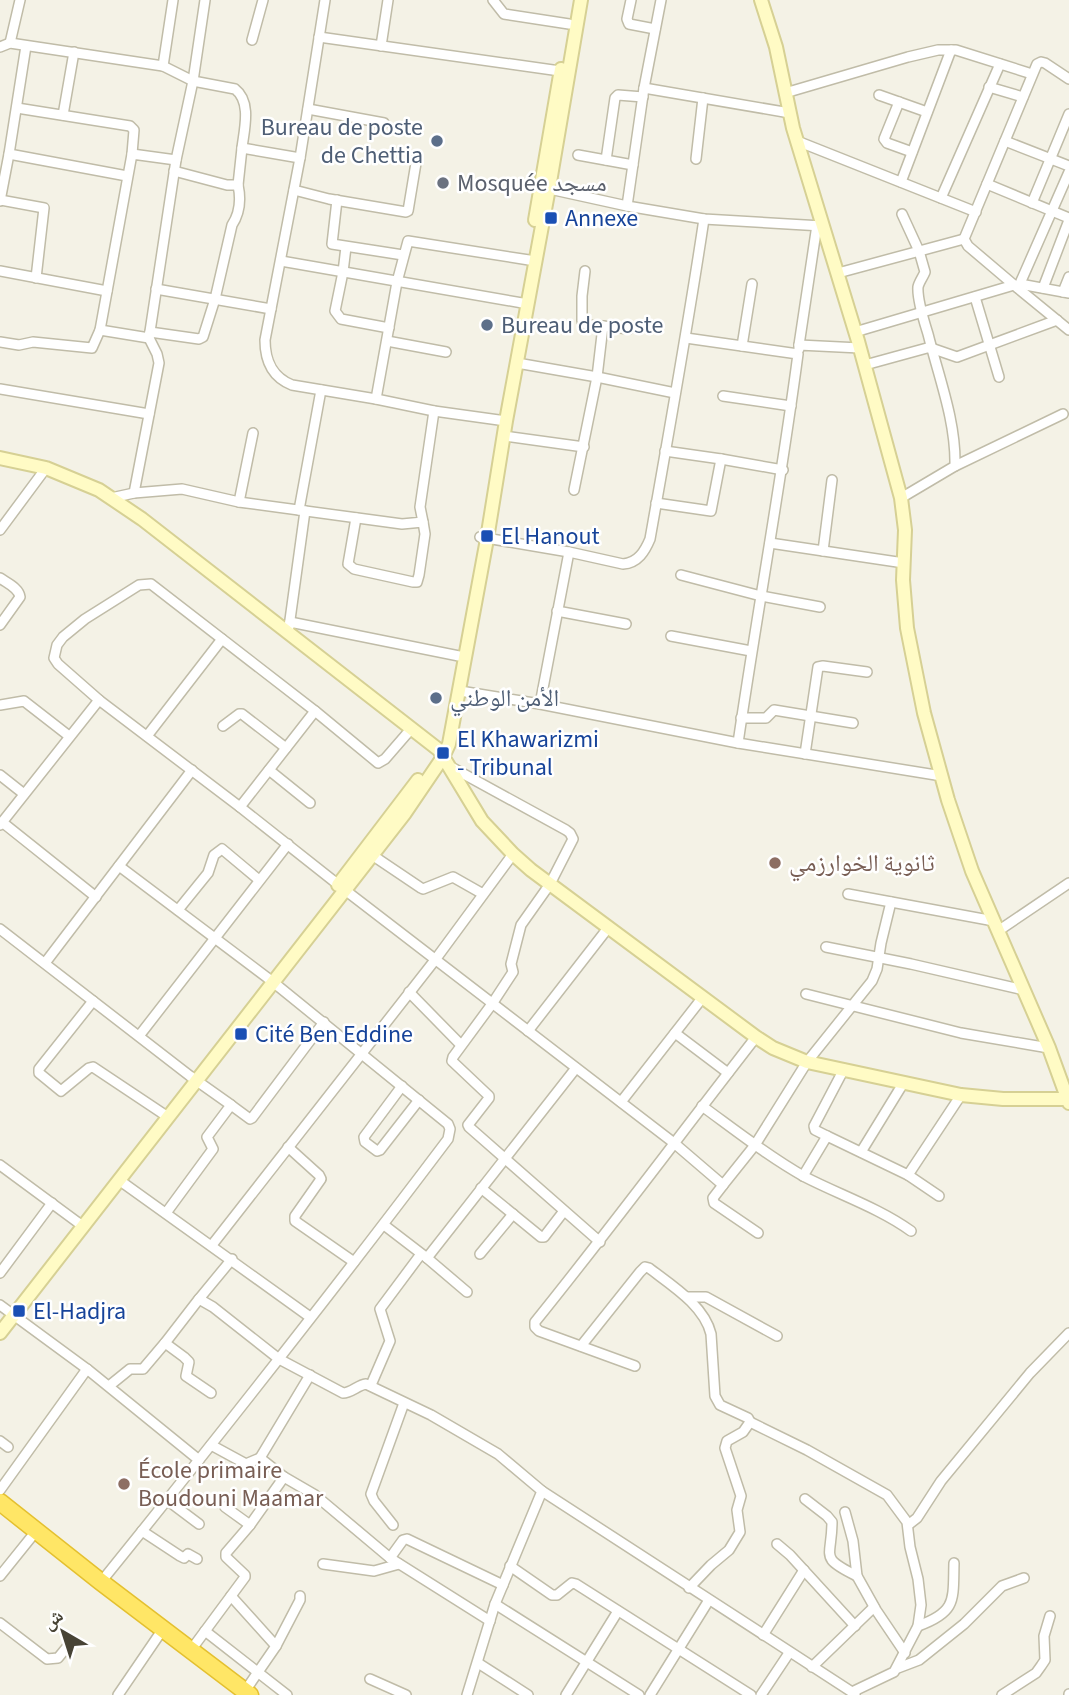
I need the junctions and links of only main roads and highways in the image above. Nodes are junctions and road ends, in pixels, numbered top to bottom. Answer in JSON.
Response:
{"nodes":[{"id":1,"x":573,"y":0,"type":"edge"},
{"id":2,"x":581,"y":0,"type":"edge"},
{"id":3,"x":761,"y":0,"type":"edge"},
{"id":4,"x":545,"y":187,"type":"junction"},
{"id":5,"x":525,"y":304,"type":"junction"},
{"id":6,"x":503,"y":421,"type":"junction"},
{"id":7,"x":0,"y":458,"type":"edge"},
{"id":8,"x":484,"y":538,"type":"junction"},
{"id":9,"x":444,"y":758,"type":"junction"},
{"id":10,"x":342,"y":887,"type":"junction"},
{"id":11,"x":1068,"y":1101,"type":"edge"},
{"id":12,"x":165,"y":1115,"type":"junction"},
{"id":13,"x":80,"y":1224,"type":"junction"},
{"id":14,"x":5,"y":1313,"type":"edge"},
{"id":15,"x":0,"y":1333,"type":"edge"},
{"id":16,"x":0,"y":1502,"type":"edge"},
{"id":17,"x":247,"y":1693,"type":"edge"}],
"edges":[{"from":1,"to":4,"type":"main road"},
{"from":2,"to":4,"type":"main road"},
{"from":3,"to":11,"type":"main road"},
{"from":4,"to":5,"type":"main road"},
{"from":4,"to":5,"type":"main road"},
{"from":5,"to":6,"type":"main road"},
{"from":5,"to":6,"type":"main road"},
{"from":6,"to":8,"type":"main road"},
{"from":6,"to":8,"type":"main road"},
{"from":7,"to":9,"type":"main road"},
{"from":8,"to":9,"type":"main road"},
{"from":8,"to":9,"type":"main road"},
{"from":9,"to":10,"type":"main road"},
{"from":9,"to":10,"type":"main road"},
{"from":9,"to":11,"type":"main road"},
{"from":10,"to":12,"type":"main road"},
{"from":12,"to":13,"type":"main road"},
{"from":12,"to":13,"type":"main road"},
{"from":13,"to":14,"type":"main road"},
{"from":14,"to":15,"type":"main road"},
{"from":16,"to":17,"type":"highway"}]}
